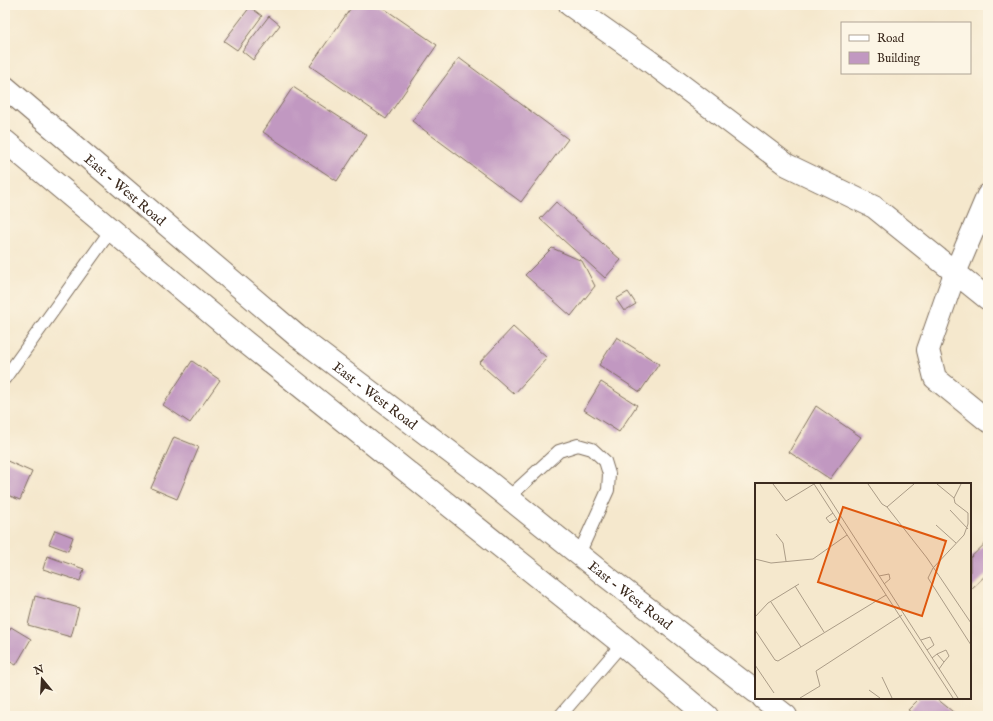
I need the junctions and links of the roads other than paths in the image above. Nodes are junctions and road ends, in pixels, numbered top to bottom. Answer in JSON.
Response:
{"nodes":[{"id":1,"x":570,"y":5,"type":"edge"},
{"id":2,"x":5,"y":87,"type":"edge"},
{"id":3,"x":5,"y":141,"type":"edge"},
{"id":4,"x":988,"y":195,"type":"edge"},
{"id":5,"x":111,"y":230,"type":"junction"},
{"id":6,"x":954,"y":273,"type":"junction"},
{"id":7,"x":988,"y":299,"type":"edge"},
{"id":8,"x":5,"y":378,"type":"edge"},
{"id":9,"x":988,"y":421,"type":"edge"},
{"id":10,"x":509,"y":497,"type":"junction"},
{"id":11,"x":578,"y":554,"type":"junction"},
{"id":12,"x":622,"y":644,"type":"junction"},
{"id":13,"x":755,"y":691,"type":"edge"},
{"id":14,"x":764,"y":699,"type":"edge"},
{"id":15,"x":560,"y":716,"type":"edge"},
{"id":16,"x":707,"y":716,"type":"edge"},
{"id":17,"x":786,"y":716,"type":"edge"}],
"edges":[{"from":1,"to":6,"type":"main road"},
{"from":2,"to":10,"type":"main road","name":"East - West Road"},
{"from":3,"to":5,"type":"main road"},
{"from":4,"to":6,"type":"main road"},
{"from":5,"to":8,"type":"lane"},
{"from":5,"to":12,"type":"main road"},
{"from":6,"to":7,"type":"main road"},
{"from":6,"to":9,"type":"main road"},
{"from":10,"to":11,"type":"main road","name":"East - West Road"},
{"from":10,"to":11,"type":"lane"},
{"from":11,"to":13,"type":"main road","name":"East - West Road"},
{"from":12,"to":15,"type":"lane"},
{"from":12,"to":16,"type":"main road"},
{"from":14,"to":17,"type":"main road"}]}
